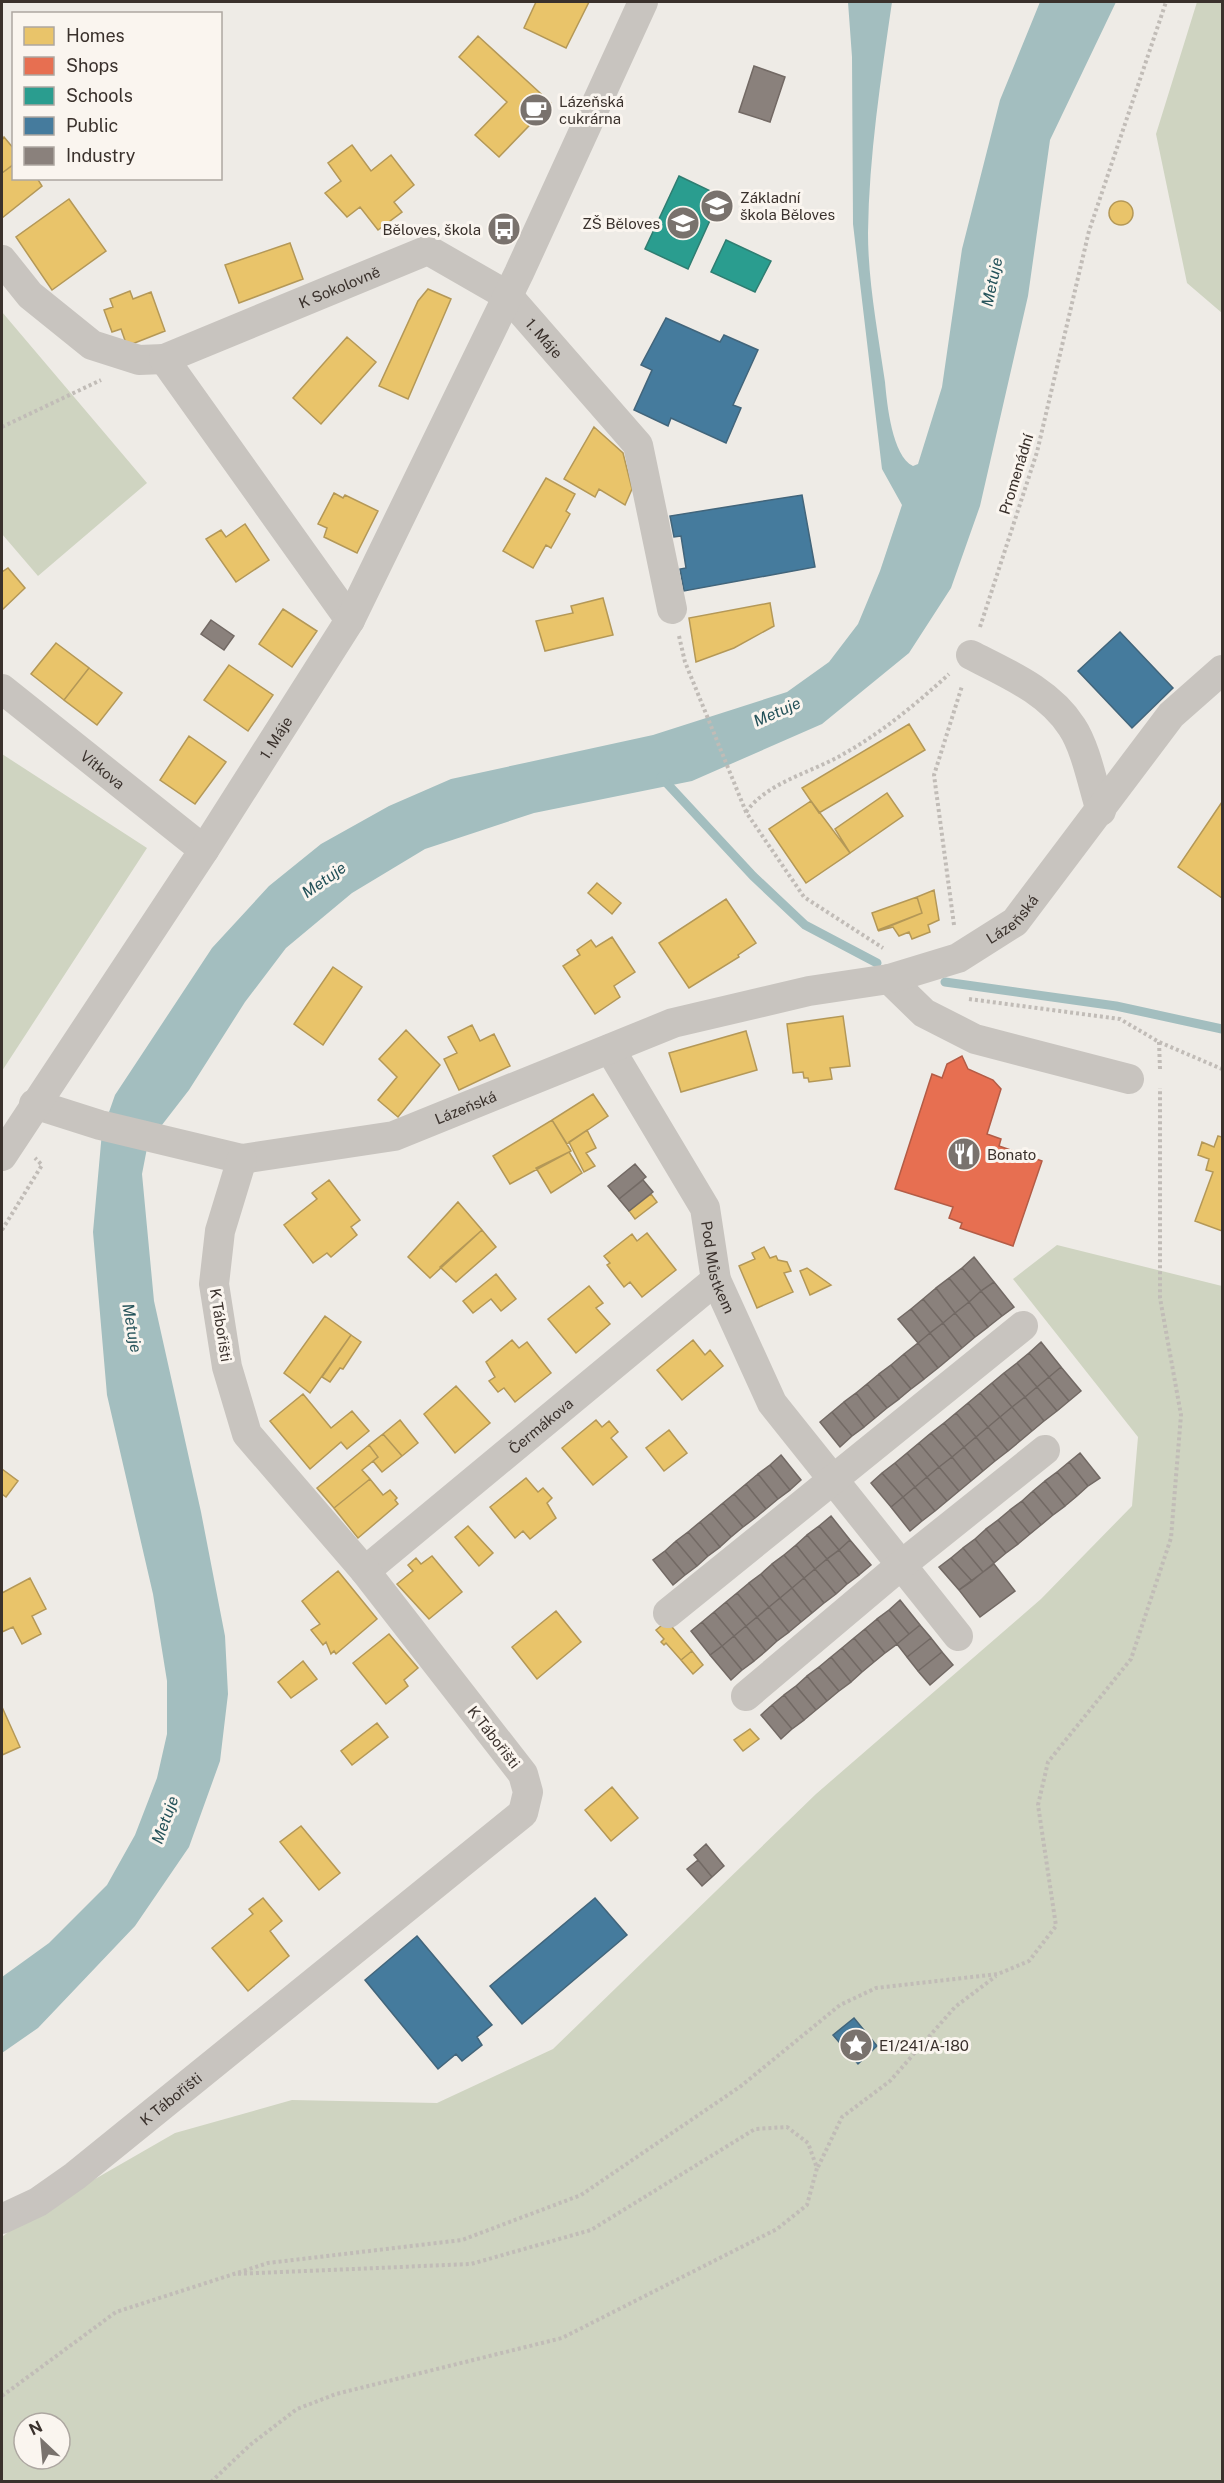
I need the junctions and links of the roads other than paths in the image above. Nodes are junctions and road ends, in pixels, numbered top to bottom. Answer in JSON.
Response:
{"nodes":[{"id":1,"x":643,"y":2,"type":"edge"},
{"id":2,"x":2,"y":260,"type":"edge"},
{"id":3,"x":508,"y":296,"type":"junction"},
{"id":4,"x":164,"y":359,"type":"junction"},
{"id":5,"x":672,"y":609,"type":"dead end"},
{"id":6,"x":350,"y":620,"type":"junction"},
{"id":7,"x":971,"y":655,"type":"road end"},
{"id":8,"x":1222,"y":670,"type":"edge"},
{"id":9,"x":2,"y":689,"type":"edge"},
{"id":10,"x":1101,"y":811,"type":"junction"},
{"id":11,"x":204,"y":850,"type":"junction"},
{"id":12,"x":889,"y":980,"type":"junction"},
{"id":13,"x":610,"y":1049,"type":"junction"},
{"id":14,"x":1129,"y":1079,"type":"dead end"},
{"id":15,"x":34,"y":1104,"type":"junction"},
{"id":16,"x":2,"y":1156,"type":"edge"},
{"id":17,"x":242,"y":1159,"type":"junction"},
{"id":18,"x":716,"y":1280,"type":"junction"},
{"id":19,"x":1023,"y":1326,"type":"dead end"},
{"id":20,"x":1045,"y":1450,"type":"dead end"},
{"id":21,"x":832,"y":1479,"type":"junction"},
{"id":22,"x":900,"y":1566,"type":"junction"},
{"id":23,"x":364,"y":1571,"type":"junction"},
{"id":24,"x":668,"y":1613,"type":"dead end"},
{"id":25,"x":958,"y":1636,"type":"dead end"},
{"id":26,"x":746,"y":1696,"type":"dead end"},
{"id":27,"x":2,"y":2219,"type":"edge"}],
"edges":[{"from":1,"to":3,"type":"street","name":"1. Máje"},
{"from":2,"to":4,"type":"street","name":"K Sokolovně"},
{"from":3,"to":4,"type":"street","name":"K Sokolovně"},
{"from":3,"to":5,"type":"street","name":"1. Máje"},
{"from":3,"to":6,"type":"street","name":"1. Máje"},
{"from":4,"to":6,"type":"street"},
{"from":6,"to":11,"type":"street","name":"1. Máje"},
{"from":7,"to":10,"type":"street"},
{"from":8,"to":10,"type":"street","name":"Lázeňská"},
{"from":9,"to":11,"type":"street","name":"Vítkova"},
{"from":10,"to":12,"type":"street","name":"Lázeňská"},
{"from":11,"to":15,"type":"street","name":"1. Máje"},
{"from":12,"to":13,"type":"street","name":"Lázeňská"},
{"from":12,"to":14,"type":"street"},
{"from":13,"to":17,"type":"street","name":"Lázeňská"},
{"from":13,"to":18,"type":"street","name":"Pod Můstkem"},
{"from":15,"to":16,"type":"street","name":"1. Máje"},
{"from":15,"to":17,"type":"street","name":"Lázeňská"},
{"from":17,"to":23,"type":"street","name":"K Tábořišti"},
{"from":18,"to":21,"type":"street","name":"Pod Můstkem"},
{"from":18,"to":23,"type":"street","name":"Čermákova"},
{"from":19,"to":21,"type":"street"},
{"from":20,"to":22,"type":"street"},
{"from":21,"to":22,"type":"street","name":"Pod Můstkem"},
{"from":21,"to":24,"type":"street"},
{"from":22,"to":25,"type":"street","name":"Pod Můstkem"},
{"from":22,"to":26,"type":"street"},
{"from":23,"to":27,"type":"street","name":"K Tábořišti"}]}
